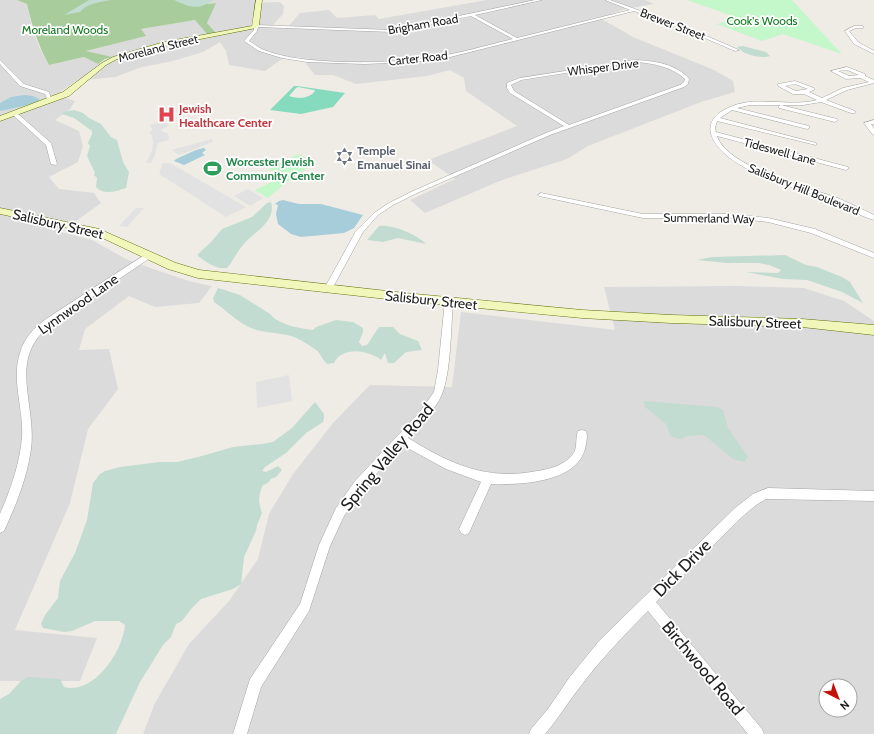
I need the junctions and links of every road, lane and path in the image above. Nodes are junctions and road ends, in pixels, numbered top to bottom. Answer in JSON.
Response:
{"nodes":[{"id":1,"x":259,"y":0,"type":"edge"},
{"id":2,"x":540,"y":0,"type":"edge"},
{"id":3,"x":607,"y":0,"type":"edge"},
{"id":4,"x":634,"y":10,"type":"junction"},
{"id":5,"x":472,"y":15,"type":"junction"},
{"id":6,"x":256,"y":26,"type":"junction"},
{"id":7,"x":862,"y":27,"type":"dead end"},
{"id":8,"x":516,"y":39,"type":"junction"},
{"id":9,"x":738,"y":50,"type":"dead end"},
{"id":10,"x":874,"y":53,"type":"edge"},
{"id":11,"x":0,"y":61,"type":"edge"},
{"id":12,"x":861,"y":76,"type":"junction"},
{"id":13,"x":874,"y":82,"type":"edge"},
{"id":14,"x":805,"y":92,"type":"junction"},
{"id":15,"x":50,"y":100,"type":"junction"},
{"id":16,"x":821,"y":100,"type":"junction"},
{"id":17,"x":775,"y":103,"type":"junction"},
{"id":18,"x":731,"y":109,"type":"junction"},
{"id":19,"x":853,"y":112,"type":"dead end"},
{"id":20,"x":15,"y":114,"type":"junction"},
{"id":21,"x":0,"y":119,"type":"edge"},
{"id":22,"x":716,"y":119,"type":"junction"},
{"id":23,"x":835,"y":120,"type":"dead end"},
{"id":24,"x":874,"y":122,"type":"edge"},
{"id":25,"x":569,"y":127,"type":"junction"},
{"id":26,"x":807,"y":127,"type":"dead end"},
{"id":27,"x":713,"y":133,"type":"junction"},
{"id":28,"x":874,"y":133,"type":"edge"},
{"id":29,"x":814,"y":144,"type":"dead end"},
{"id":30,"x":54,"y":164,"type":"dead end"},
{"id":31,"x":846,"y":168,"type":"dead end"},
{"id":32,"x":541,"y":195,"type":"dead end"},
{"id":33,"x":0,"y":211,"type":"edge"},
{"id":34,"x":874,"y":218,"type":"edge"},
{"id":35,"x":149,"y":256,"type":"junction"},
{"id":36,"x":874,"y":256,"type":"edge"},
{"id":37,"x":328,"y":289,"type":"junction"},
{"id":38,"x":449,"y":301,"type":"junction"},
{"id":39,"x":874,"y":330,"type":"edge"},
{"id":40,"x":582,"y":434,"type":"dead end"},
{"id":41,"x":400,"y":440,"type":"junction"},
{"id":42,"x":488,"y":479,"type":"junction"},
{"id":43,"x":874,"y":496,"type":"edge"},
{"id":44,"x":0,"y":527,"type":"edge"},
{"id":45,"x":465,"y":529,"type":"dead end"},
{"id":46,"x":648,"y":602,"type":"junction"},
{"id":47,"x":240,"y":734,"type":"edge"},
{"id":48,"x":536,"y":734,"type":"edge"},
{"id":49,"x":757,"y":734,"type":"edge"}],
"edges":[{"from":1,"to":6,"type":"main road"},
{"from":2,"to":5,"type":"street","name":"Brigham Road"},
{"from":3,"to":4,"type":"street","name":"Brewer Street"},
{"from":4,"to":8,"type":"street","name":"Carter Road"},
{"from":4,"to":9,"type":"street","name":"Brewer Street"},
{"from":5,"to":6,"type":"street","name":"Brigham Road"},
{"from":5,"to":8,"type":"street"},
{"from":6,"to":8,"type":"street","name":"Carter Road"},
{"from":6,"to":15,"type":"main road","name":"Moreland Street"},
{"from":7,"to":10,"type":"street"},
{"from":11,"to":15,"type":"street"},
{"from":12,"to":12,"type":"street"},
{"from":12,"to":13,"type":"street"},
{"from":13,"to":16,"type":"street"},
{"from":14,"to":14,"type":"street"},
{"from":14,"to":16,"type":"street"},
{"from":15,"to":20,"type":"main road","name":"Moreland Street"},
{"from":16,"to":17,"type":"street"},
{"from":16,"to":19,"type":"street"},
{"from":17,"to":18,"type":"street"},
{"from":17,"to":23,"type":"street"},
{"from":18,"to":22,"type":"street"},
{"from":18,"to":26,"type":"street"},
{"from":20,"to":21,"type":"main road","name":"Moreland Street"},
{"from":20,"to":30,"type":"street"},
{"from":22,"to":27,"type":"street"},
{"from":22,"to":29,"type":"street"},
{"from":24,"to":28,"type":"street"},
{"from":25,"to":25,"type":"street","name":"Whisper Drive"},
{"from":25,"to":37,"type":"street","name":"Whisper Drive"},
{"from":27,"to":31,"type":"street","name":"Tideswell Lane"},
{"from":27,"to":34,"type":"street","name":"Salisbury Hill Boulevard"},
{"from":32,"to":36,"type":"street","name":"Summerland Way"},
{"from":33,"to":35,"type":"main road","name":"Salisbury Street"},
{"from":35,"to":37,"type":"main road","name":"Salisbury Street"},
{"from":35,"to":44,"type":"street","name":"Lynnwood Lane"},
{"from":37,"to":38,"type":"main road","name":"Salisbury Street"},
{"from":38,"to":39,"type":"main road","name":"Salisbury Street"},
{"from":38,"to":41,"type":"street","name":"Spring Valley Road"},
{"from":40,"to":42,"type":"street"},
{"from":41,"to":42,"type":"street"},
{"from":41,"to":47,"type":"street","name":"Spring Valley Road"},
{"from":42,"to":45,"type":"street"},
{"from":43,"to":46,"type":"street","name":"Dick Drive"},
{"from":46,"to":48,"type":"street","name":"Dick Drive"},
{"from":46,"to":49,"type":"street","name":"Birchwood Road"}]}
